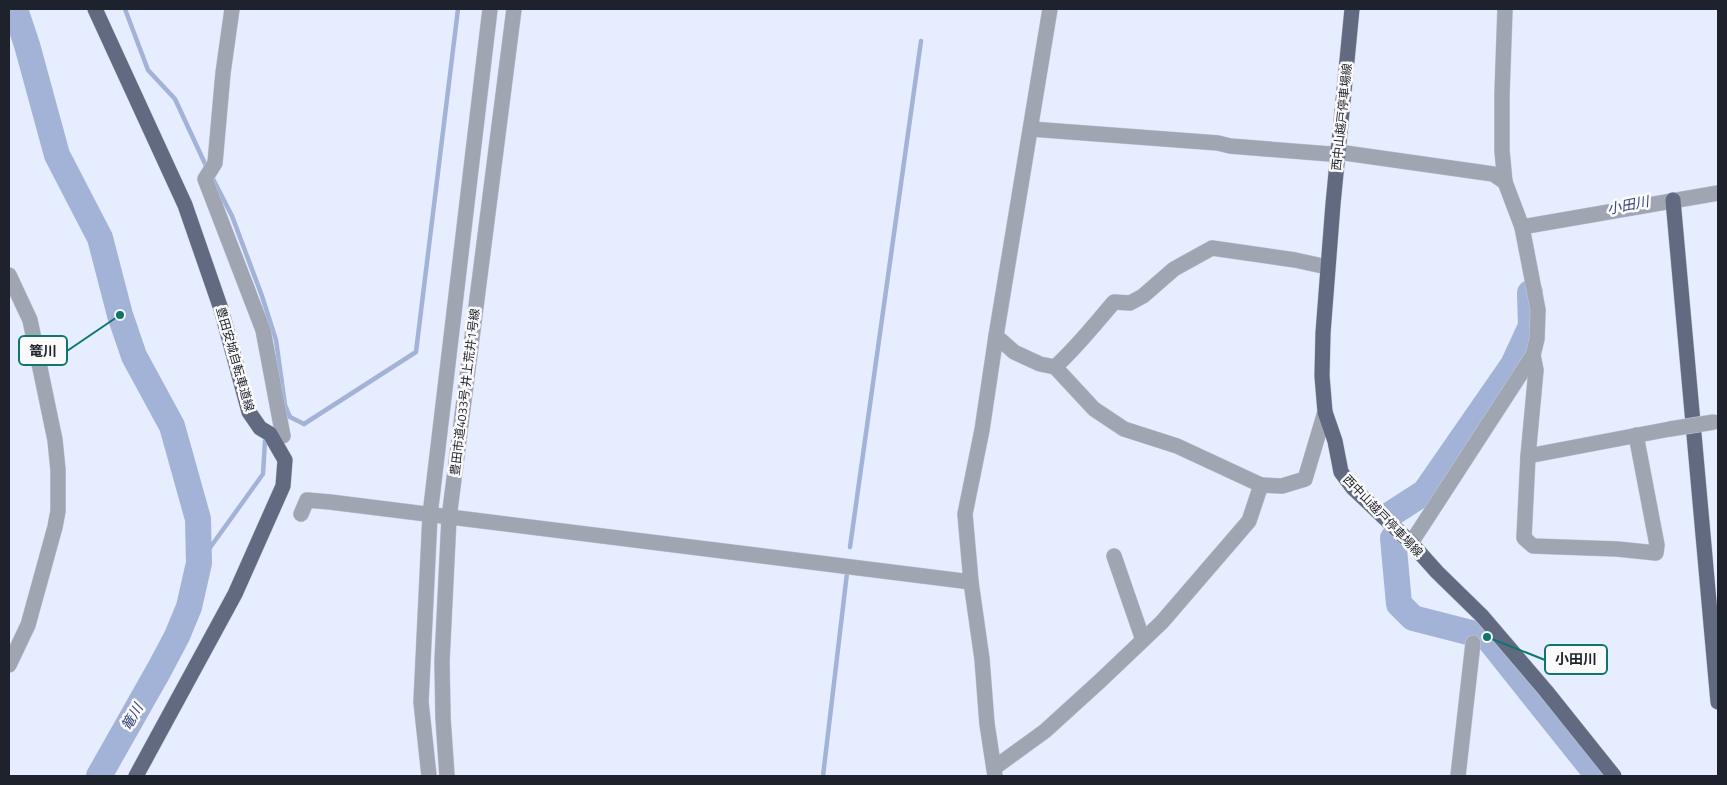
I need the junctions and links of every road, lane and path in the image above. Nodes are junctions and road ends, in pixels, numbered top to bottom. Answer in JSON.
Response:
{"nodes":[{"id":1,"x":95,"y":9,"type":"edge"},
{"id":2,"x":232,"y":9,"type":"edge"},
{"id":3,"x":490,"y":9,"type":"edge"},
{"id":4,"x":514,"y":9,"type":"edge"},
{"id":5,"x":1050,"y":9,"type":"edge"},
{"id":6,"x":1352,"y":9,"type":"edge"},
{"id":7,"x":1505,"y":9,"type":"edge"},
{"id":8,"x":1031,"y":129,"type":"junction"},
{"id":9,"x":1338,"y":152,"type":"junction"},
{"id":10,"x":1505,"y":182,"type":"junction"},
{"id":11,"x":1718,"y":193,"type":"edge"},
{"id":12,"x":1673,"y":200,"type":"junction"},
{"id":13,"x":1522,"y":227,"type":"junction"},
{"id":14,"x":1327,"y":267,"type":"junction"},
{"id":15,"x":9,"y":275,"type":"edge"},
{"id":16,"x":996,"y":336,"type":"junction"},
{"id":17,"x":1533,"y":355,"type":"junction"},
{"id":18,"x":1055,"y":367,"type":"junction"},
{"id":19,"x":1325,"y":412,"type":"junction"},
{"id":20,"x":1716,"y":421,"type":"edge"},
{"id":21,"x":1636,"y":435,"type":"junction"},
{"id":22,"x":283,"y":436,"type":"dead end"},
{"id":23,"x":1528,"y":456,"type":"junction"},
{"id":24,"x":1261,"y":484,"type":"junction"},
{"id":25,"x":301,"y":514,"type":"dead end"},
{"id":26,"x":430,"y":515,"type":"junction"},
{"id":27,"x":449,"y":518,"type":"junction"},
{"id":28,"x":1410,"y":543,"type":"junction"},
{"id":29,"x":1114,"y":556,"type":"dead end"},
{"id":30,"x":971,"y":582,"type":"junction"},
{"id":31,"x":1143,"y":640,"type":"junction"},
{"id":32,"x":1473,"y":643,"type":"dead end"},
{"id":33,"x":9,"y":665,"type":"edge"},
{"id":34,"x":1718,"y":702,"type":"edge"},
{"id":35,"x":994,"y":772,"type":"edge"},
{"id":36,"x":136,"y":776,"type":"edge"},
{"id":37,"x":429,"y":776,"type":"edge"},
{"id":38,"x":448,"y":776,"type":"edge"},
{"id":39,"x":1458,"y":776,"type":"edge"},
{"id":40,"x":1614,"y":776,"type":"edge"}],
"edges":[{"from":1,"to":36,"type":"main road","name":"豊田安城自転車道線"},
{"from":2,"to":22,"type":"street"},
{"from":3,"to":26,"type":"street","name":"豊田市道4033号 井上荒井1号線"},
{"from":4,"to":27,"type":"street","name":"豊田市道4033号 井上荒井1号線"},
{"from":5,"to":8,"type":"street"},
{"from":6,"to":9,"type":"main road","name":"西中山越戸停車場線"},
{"from":7,"to":10,"type":"street"},
{"from":8,"to":9,"type":"street"},
{"from":8,"to":16,"type":"street"},
{"from":9,"to":10,"type":"street"},
{"from":9,"to":14,"type":"main road","name":"西中山越戸停車場線"},
{"from":10,"to":13,"type":"street"},
{"from":11,"to":12,"type":"street"},
{"from":12,"to":13,"type":"street"},
{"from":12,"to":34,"type":"main road"},
{"from":13,"to":17,"type":"street"},
{"from":14,"to":18,"type":"street"},
{"from":14,"to":19,"type":"main road","name":"西中山越戸停車場線"},
{"from":15,"to":33,"type":"street"},
{"from":16,"to":18,"type":"street"},
{"from":16,"to":30,"type":"street"},
{"from":17,"to":23,"type":"street"},
{"from":17,"to":28,"type":"street"},
{"from":18,"to":24,"type":"street"},
{"from":19,"to":24,"type":"street"},
{"from":19,"to":28,"type":"main road","name":"西中山越戸停車場線"},
{"from":20,"to":21,"type":"street","bridge":true},
{"from":21,"to":23,"type":"street"},
{"from":21,"to":23,"type":"street"},
{"from":24,"to":31,"type":"street"},
{"from":25,"to":26,"type":"street"},
{"from":26,"to":27,"type":"street"},
{"from":26,"to":37,"type":"street","name":"豊田市道4033号 井上荒井1号線"},
{"from":27,"to":30,"type":"street"},
{"from":27,"to":38,"type":"street","name":"豊田市道4033号 井上荒井1号線"},
{"from":28,"to":40,"type":"main road","name":"西中山越戸停車場線"},
{"from":29,"to":31,"type":"street"},
{"from":30,"to":35,"type":"street"},
{"from":31,"to":35,"type":"street"},
{"from":32,"to":39,"type":"street"}]}
